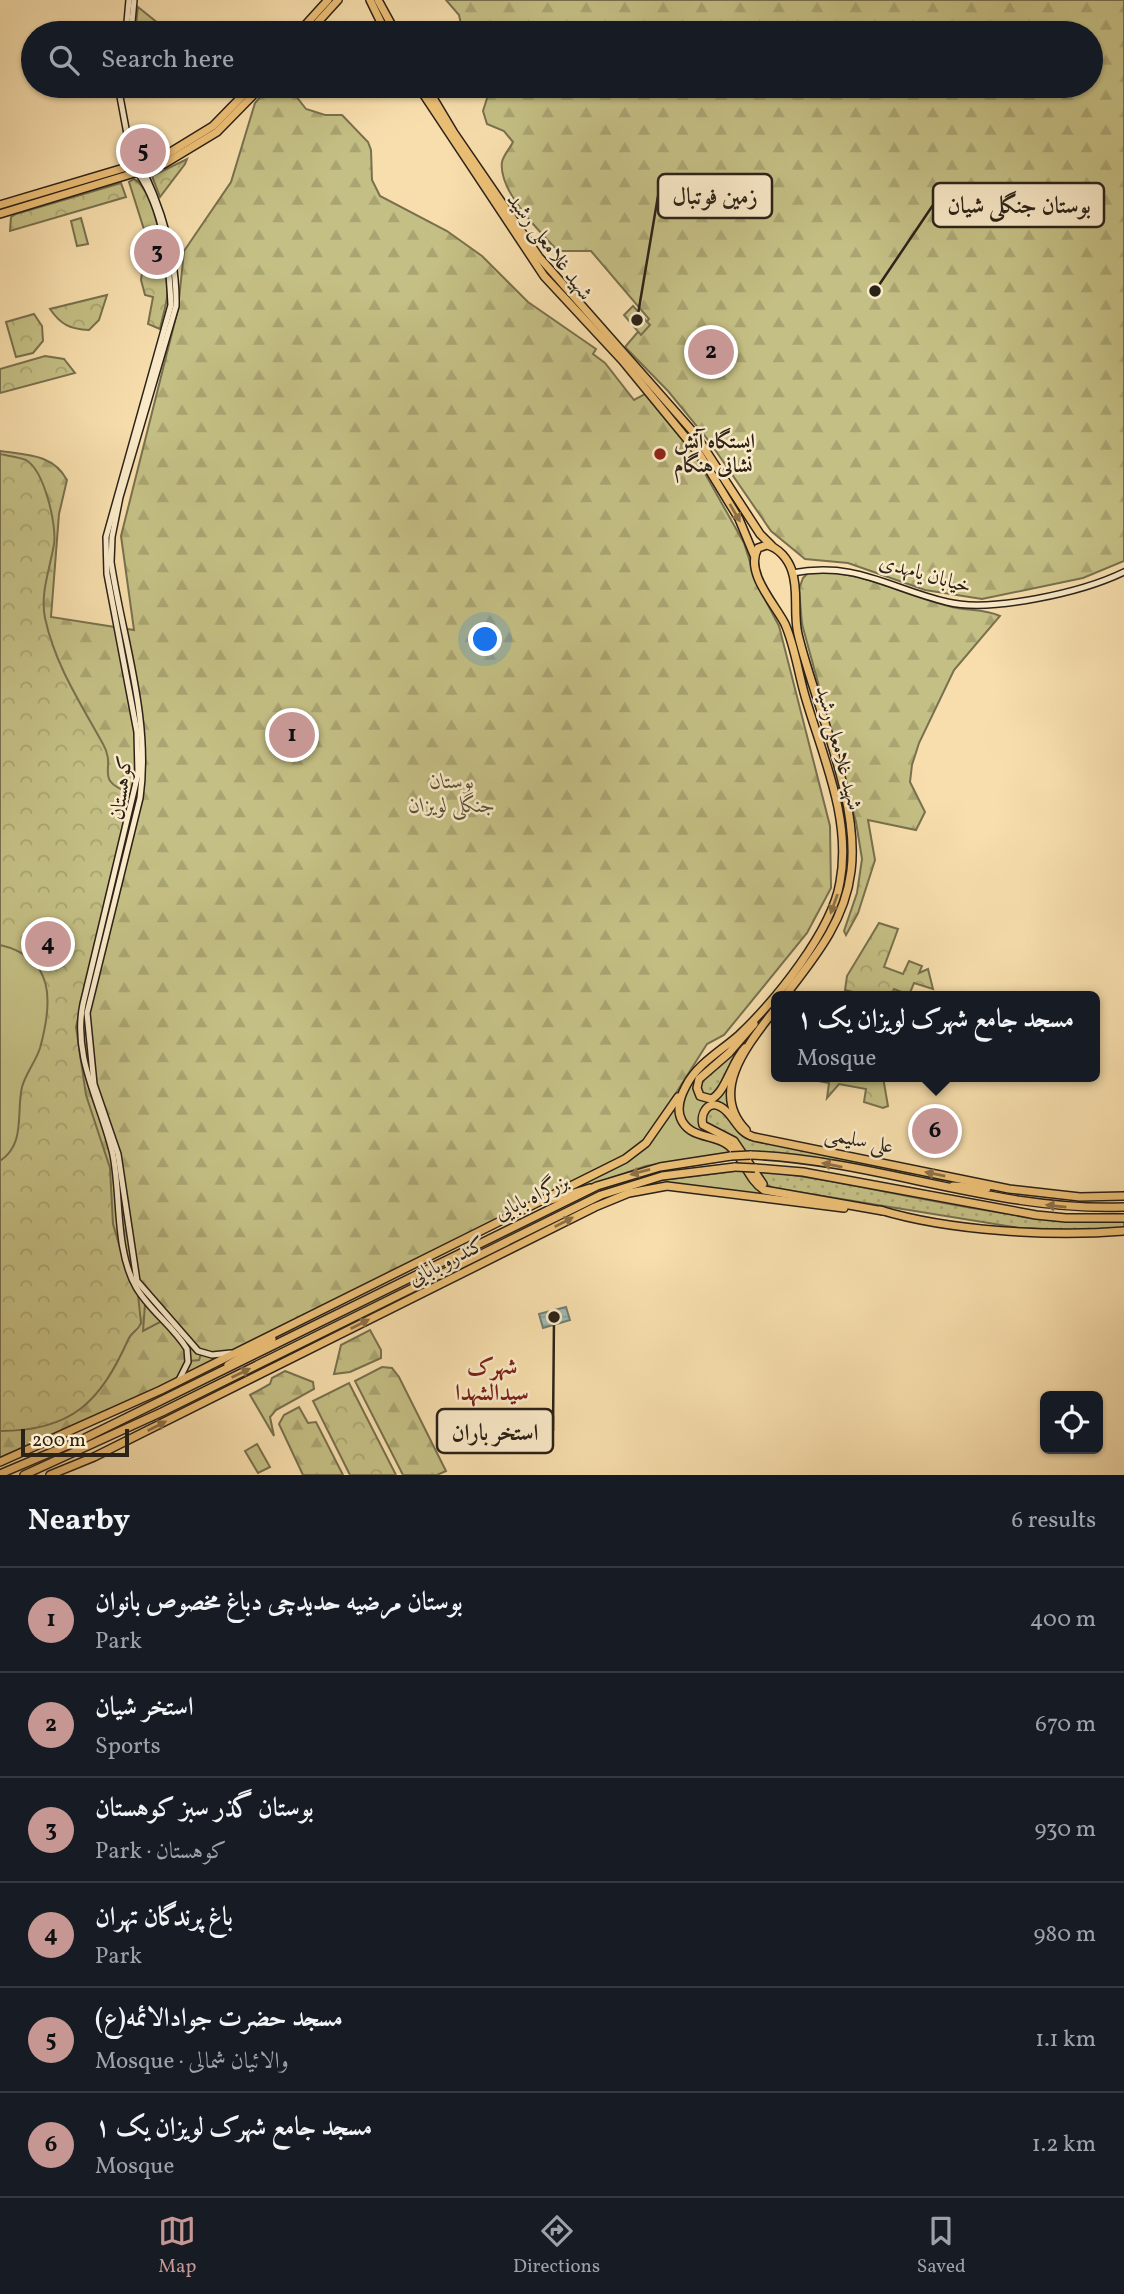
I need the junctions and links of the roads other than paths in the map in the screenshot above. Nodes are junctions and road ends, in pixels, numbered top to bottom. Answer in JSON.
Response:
{"nodes":[{"id":1,"x":132,"y":0,"type":"edge"},
{"id":2,"x":328,"y":0,"type":"edge"},
{"id":3,"x":338,"y":0,"type":"edge"},
{"id":4,"x":380,"y":0,"type":"edge"},
{"id":5,"x":369,"y":2,"type":"edge"},
{"id":6,"x":129,"y":21,"type":"edge"},
{"id":7,"x":309,"y":21,"type":"edge"},
{"id":8,"x":319,"y":21,"type":"edge"},
{"id":9,"x":379,"y":21,"type":"edge"},
{"id":10,"x":389,"y":21,"type":"edge"},
{"id":11,"x":121,"y":98,"type":"edge"},
{"id":12,"x":240,"y":98,"type":"edge"},
{"id":13,"x":250,"y":98,"type":"edge"},
{"id":14,"x":426,"y":98,"type":"edge"},
{"id":15,"x":433,"y":98,"type":"edge"},
{"id":16,"x":139,"y":169,"type":"junction"},
{"id":17,"x":0,"y":205,"type":"edge"},
{"id":18,"x":0,"y":214,"type":"edge"},
{"id":19,"x":760,"y":534,"type":"junction"},
{"id":20,"x":749,"y":541,"type":"junction"},
{"id":21,"x":773,"y":546,"type":"junction"},
{"id":22,"x":755,"y":559,"type":"junction"},
{"id":23,"x":813,"y":568,"type":"junction"},
{"id":24,"x":792,"y":572,"type":"junction"},
{"id":25,"x":1124,"y":572,"type":"edge"},
{"id":26,"x":795,"y":584,"type":"junction"},
{"id":27,"x":124,"y":649,"type":"junction"},
{"id":28,"x":776,"y":991,"type":"edge"},
{"id":29,"x":789,"y":991,"type":"edge"},
{"id":30,"x":771,"y":997,"type":"edge"},
{"id":31,"x":767,"y":1002,"type":"junction"},
{"id":32,"x":771,"y":1014,"type":"edge"},
{"id":33,"x":745,"y":1048,"type":"junction"},
{"id":34,"x":686,"y":1084,"type":"junction"},
{"id":35,"x":754,"y":1137,"type":"junction"},
{"id":36,"x":931,"y":1185,"type":"junction"},
{"id":37,"x":597,"y":1186,"type":"junction"},
{"id":38,"x":1009,"y":1189,"type":"junction"},
{"id":39,"x":629,"y":1193,"type":"junction"},
{"id":40,"x":1124,"y":1196,"type":"edge"},
{"id":41,"x":1124,"y":1207,"type":"edge"},
{"id":42,"x":572,"y":1209,"type":"junction"},
{"id":43,"x":883,"y":1211,"type":"junction"},
{"id":44,"x":513,"y":1214,"type":"junction"},
{"id":45,"x":1124,"y":1218,"type":"edge"},
{"id":46,"x":128,"y":1227,"type":"junction"},
{"id":47,"x":120,"y":1229,"type":"junction"},
{"id":48,"x":1124,"y":1231,"type":"edge"},
{"id":49,"x":346,"y":1298,"type":"junction"},
{"id":50,"x":198,"y":1351,"type":"junction"},
{"id":51,"x":237,"y":1352,"type":"junction"},
{"id":52,"x":189,"y":1355,"type":"junction"},
{"id":53,"x":203,"y":1381,"type":"junction"},
{"id":54,"x":177,"y":1382,"type":"junction"},
{"id":55,"x":0,"y":1462,"type":"edge"},
{"id":56,"x":0,"y":1474,"type":"edge"},
{"id":57,"x":24,"y":1475,"type":"edge"},
{"id":58,"x":50,"y":1475,"type":"edge"}],
"edges":[{"from":1,"to":6,"type":"main road"},
{"from":2,"to":7,"type":"main road"},
{"from":3,"to":8,"type":"main road"},
{"from":4,"to":10,"type":"main road"},
{"from":5,"to":9,"type":"main road"},
{"from":11,"to":16,"type":"main road"},
{"from":12,"to":16,"type":"main road"},
{"from":13,"to":16,"type":"main road"},
{"from":14,"to":20,"type":"main road","name":"شهید غلامعلی رشید","one_way":true},
{"from":15,"to":19,"type":"main road","name":"شهید غلامعلی رشید"},
{"from":16,"to":17,"type":"main road"},
{"from":16,"to":18,"type":"main road"},
{"from":16,"to":27,"type":"main road","name":"کوهستان"},
{"from":19,"to":20,"type":"main road"},
{"from":19,"to":21,"type":"main road","name":"شهید غلامعلی رشید"},
{"from":20,"to":22,"type":"main road","name":"شهید غلامعلی رشید"},
{"from":21,"to":22,"type":"main road"},
{"from":21,"to":24,"type":"main road","name":"شهید غلامعلی رشید"},
{"from":22,"to":28,"type":"main road","name":"شهید غلامعلی رشید","one_way":true},
{"from":23,"to":24,"type":"main road","name":"خیابان یامهدی"},
{"from":23,"to":25,"type":"main road","name":"خیابان یامهدی"},
{"from":23,"to":26,"type":"main road"},
{"from":24,"to":26,"type":"main road","name":"شهید غلامعلی رشید"},
{"from":26,"to":29,"type":"main road","name":"شهید غلامعلی رشید"},
{"from":27,"to":46,"type":"main road","name":"کوهستان"},
{"from":27,"to":47,"type":"main road","name":"کوهستان"},
{"from":30,"to":31,"type":"main road","name":"شهید غلامعلی رشید","one_way":true},
{"from":31,"to":33,"type":"main road"},
{"from":31,"to":34,"type":"main road","name":"شهید غلامعلی رشید"},
{"from":32,"to":33,"type":"main road"},
{"from":33,"to":35,"type":"main road"},
{"from":34,"to":43,"type":"main road"},
{"from":34,"to":44,"type":"main road","name":"کندرو بابایی"},
{"from":38,"to":35,"type":"main road","name":"علی سلیمی","one_way":true},
{"from":35,"to":43,"type":"main road"},
{"from":36,"to":37,"type":"main road","name":"بزرگراه بابایی","one_way":true,"bridge":true},
{"from":36,"to":38,"type":"main road"},
{"from":41,"to":36,"type":"main road","name":"بزرگراه بابایی","one_way":true},
{"from":37,"to":44,"type":"main road"},
{"from":37,"to":53,"type":"main road","name":"بزرگراه بابایی"},
{"from":38,"to":40,"type":"main road","name":"علی سلیمی"},
{"from":39,"to":42,"type":"main road"},
{"from":39,"to":43,"type":"main road","name":"کندرو بابایی"},
{"from":58,"to":39,"type":"main road","name":"کندرو بابایی","one_way":true},
{"from":42,"to":45,"type":"main road","name":"بزرگراه بابایی","bridge":true},
{"from":57,"to":42,"type":"main road","name":"بزرگراه بابایی","one_way":true},
{"from":43,"to":48,"type":"main road"},
{"from":44,"to":49,"type":"main road","name":"کندرو بابایی"},
{"from":46,"to":47,"type":"main road"},
{"from":46,"to":50,"type":"main road","name":"کوهستان"},
{"from":47,"to":52,"type":"main road","name":"کوهستان"},
{"from":49,"to":51,"type":"main road","name":"کندرو بابایی"},
{"from":49,"to":53,"type":"main road"},
{"from":50,"to":51,"type":"main road"},
{"from":50,"to":52,"type":"main road"},
{"from":51,"to":54,"type":"main road","name":"کندرو بابایی"},
{"from":52,"to":54,"type":"main road"},
{"from":53,"to":56,"type":"main road","name":"بزرگراه بابایی"},
{"from":54,"to":55,"type":"main road","name":"کندرو بابایی"}]}
